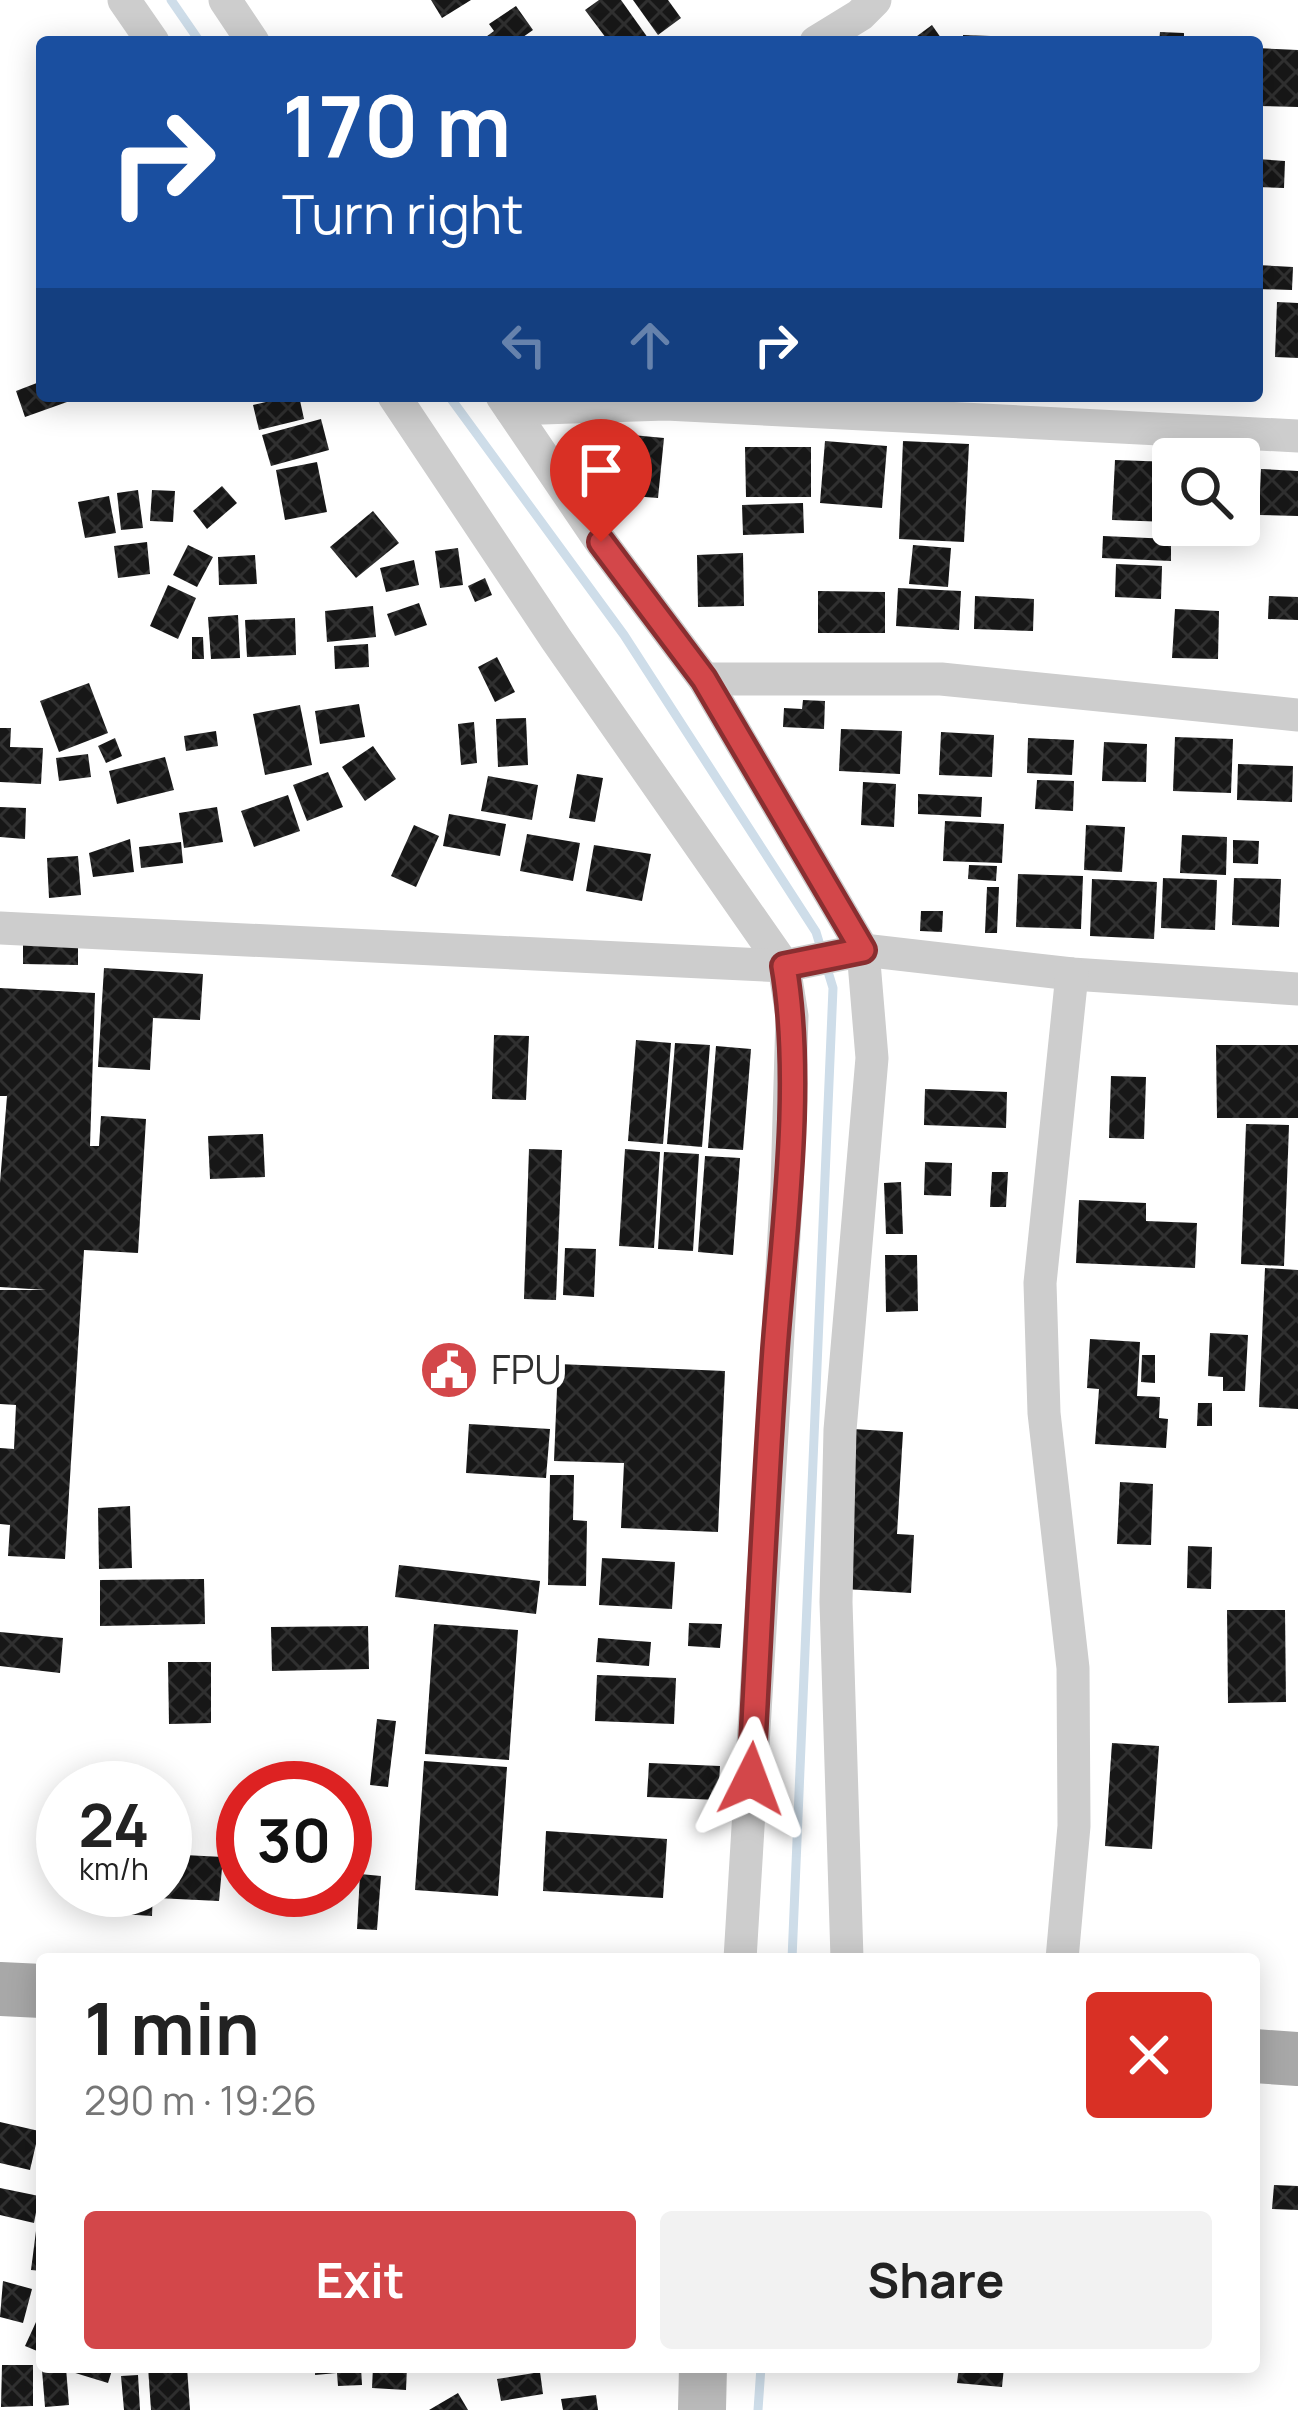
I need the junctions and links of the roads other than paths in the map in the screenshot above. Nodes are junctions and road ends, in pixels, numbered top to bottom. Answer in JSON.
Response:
{"nodes":[{"id":1,"x":124,"y":0,"type":"edge"},
{"id":2,"x":225,"y":0,"type":"edge"},
{"id":3,"x":874,"y":0,"type":"edge"},
{"id":4,"x":149,"y":36,"type":"edge"},
{"id":5,"x":249,"y":36,"type":"edge"},
{"id":6,"x":826,"y":36,"type":"edge"},
{"id":7,"x":398,"y":402,"type":"edge"},
{"id":8,"x":506,"y":402,"type":"edge"},
{"id":9,"x":1298,"y":436,"type":"edge"},
{"id":10,"x":704,"y":679,"type":"junction"},
{"id":11,"x":1298,"y":715,"type":"edge"},
{"id":12,"x":0,"y":928,"type":"edge"},
{"id":13,"x":863,"y":950,"type":"junction"},
{"id":14,"x":784,"y":966,"type":"junction"},
{"id":15,"x":1072,"y":974,"type":"junction"},
{"id":16,"x":1298,"y":989,"type":"edge"},
{"id":17,"x":740,"y":1953,"type":"edge"},
{"id":18,"x":847,"y":1953,"type":"edge"},
{"id":19,"x":1063,"y":1953,"type":"edge"},
{"id":20,"x":0,"y":1989,"type":"edge"},
{"id":21,"x":36,"y":1991,"type":"edge"},
{"id":22,"x":1260,"y":2056,"type":"edge"},
{"id":23,"x":1298,"y":2059,"type":"edge"},
{"id":24,"x":704,"y":2373,"type":"edge"},
{"id":25,"x":702,"y":2410,"type":"edge"}],
"edges":[{"from":1,"to":4,"type":"street"},
{"from":2,"to":5,"type":"street"},
{"from":3,"to":6,"type":"street"},
{"from":7,"to":14,"type":"street"},
{"from":8,"to":9,"type":"street"},
{"from":8,"to":10,"type":"street"},
{"from":10,"to":11,"type":"street"},
{"from":10,"to":13,"type":"street"},
{"from":12,"to":14,"type":"street"},
{"from":13,"to":14,"type":"street"},
{"from":13,"to":15,"type":"street"},
{"from":13,"to":18,"type":"street"},
{"from":14,"to":17,"type":"street"},
{"from":15,"to":16,"type":"street"},
{"from":15,"to":19,"type":"street"},
{"from":20,"to":21,"type":"main road"},
{"from":22,"to":23,"type":"main road"},
{"from":24,"to":25,"type":"street"}]}
